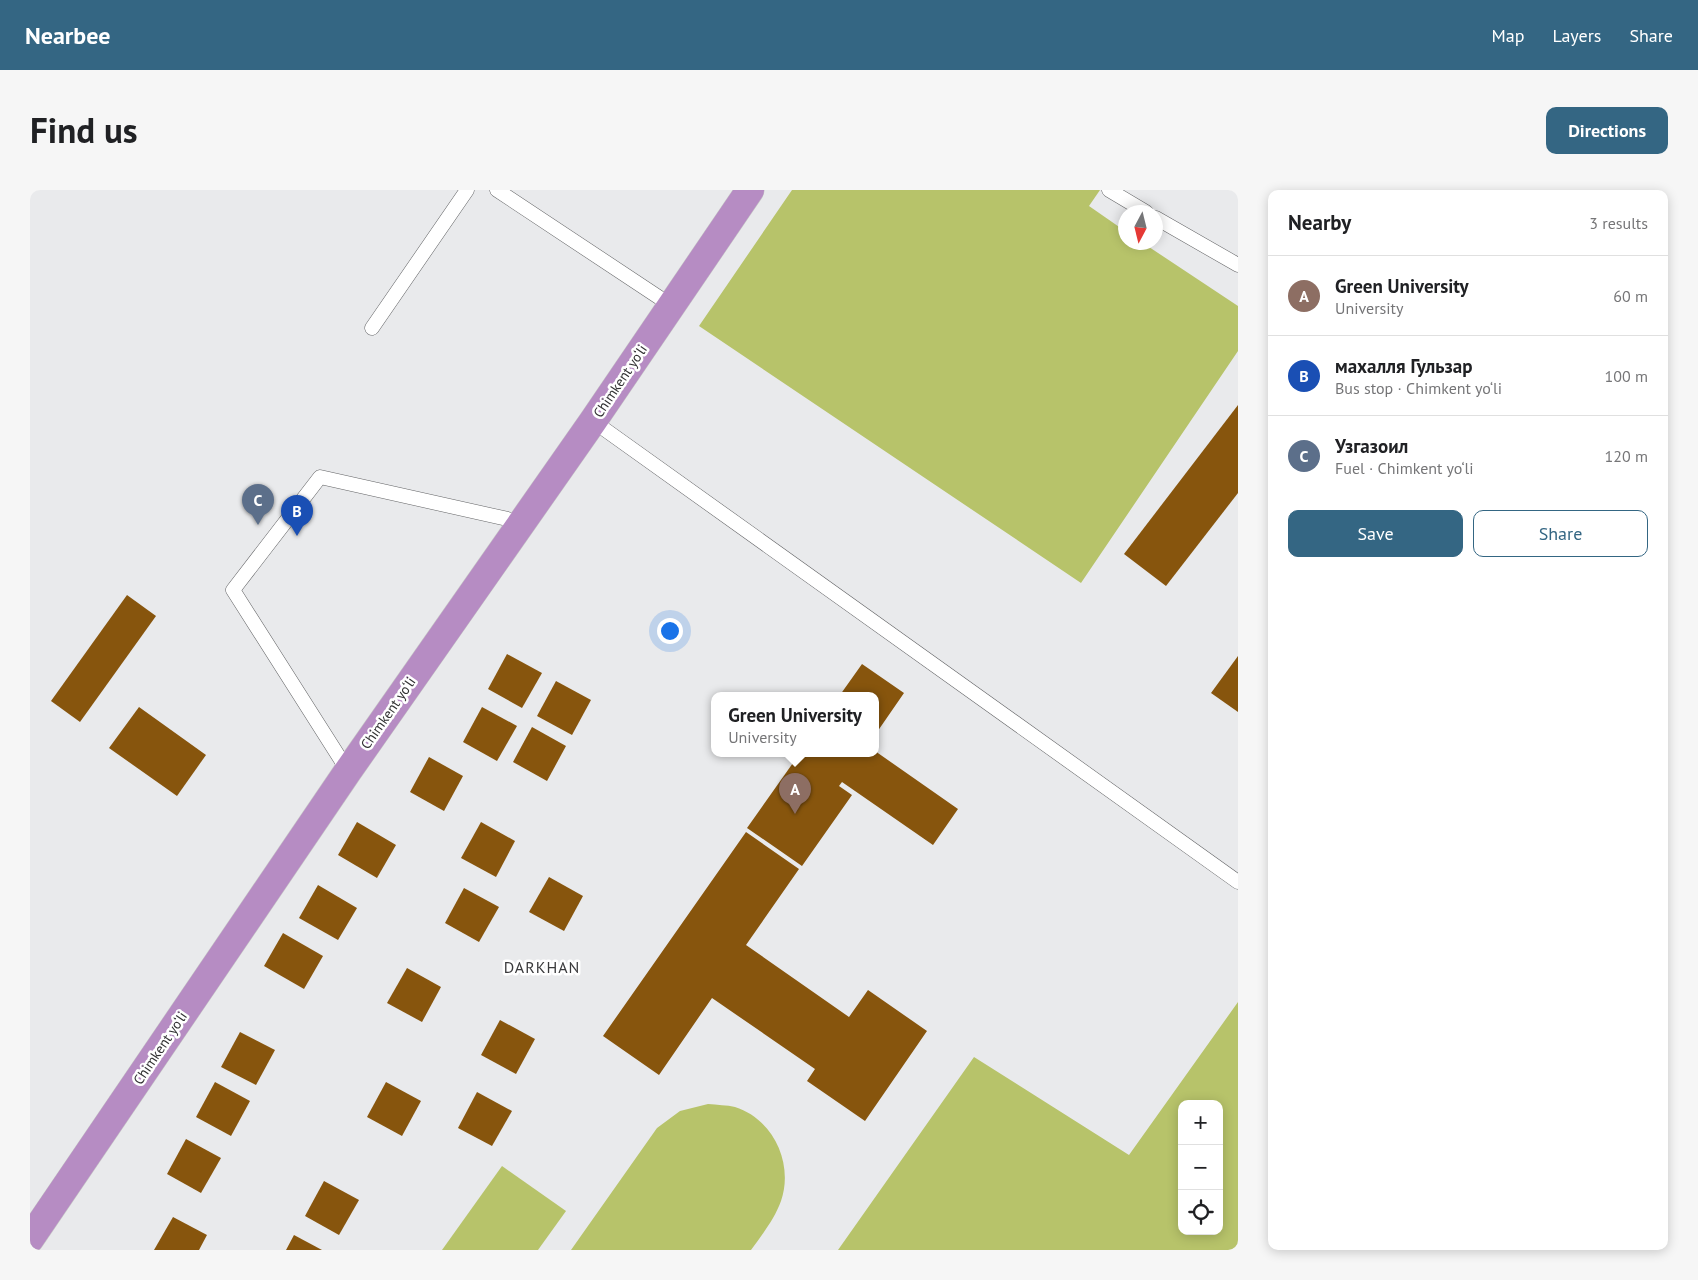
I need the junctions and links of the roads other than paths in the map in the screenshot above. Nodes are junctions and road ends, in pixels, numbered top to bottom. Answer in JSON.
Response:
{"nodes":[{"id":1,"x":467,"y":190,"type":"edge"},
{"id":2,"x":497,"y":190,"type":"edge"},
{"id":3,"x":750,"y":190,"type":"edge"},
{"id":4,"x":1110,"y":190,"type":"edge"},
{"id":5,"x":1135,"y":205,"type":"edge"},
{"id":6,"x":1163,"y":222,"type":"edge"},
{"id":7,"x":1238,"y":265,"type":"edge"},
{"id":8,"x":672,"y":306,"type":"junction"},
{"id":9,"x":372,"y":328,"type":"dead end"},
{"id":10,"x":593,"y":421,"type":"junction"},
{"id":11,"x":521,"y":522,"type":"junction"},
{"id":12,"x":348,"y":770,"type":"junction"},
{"id":13,"x":1238,"y":882,"type":"edge"},
{"id":14,"x":30,"y":1239,"type":"edge"}],
"edges":[{"from":1,"to":9,"type":"lane"},
{"from":2,"to":8,"type":"lane"},
{"from":3,"to":8,"type":"highway","name":"Chimkent yo‘li"},
{"from":4,"to":5,"type":"lane"},
{"from":6,"to":7,"type":"lane"},
{"from":8,"to":10,"type":"highway","name":"Chimkent yo‘li"},
{"from":10,"to":11,"type":"highway","name":"Chimkent yo‘li"},
{"from":10,"to":13,"type":"lane"},
{"from":11,"to":12,"type":"highway","name":"Chimkent yo‘li"},
{"from":11,"to":12,"type":"lane"},
{"from":12,"to":14,"type":"highway","name":"Chimkent yo‘li"}]}
